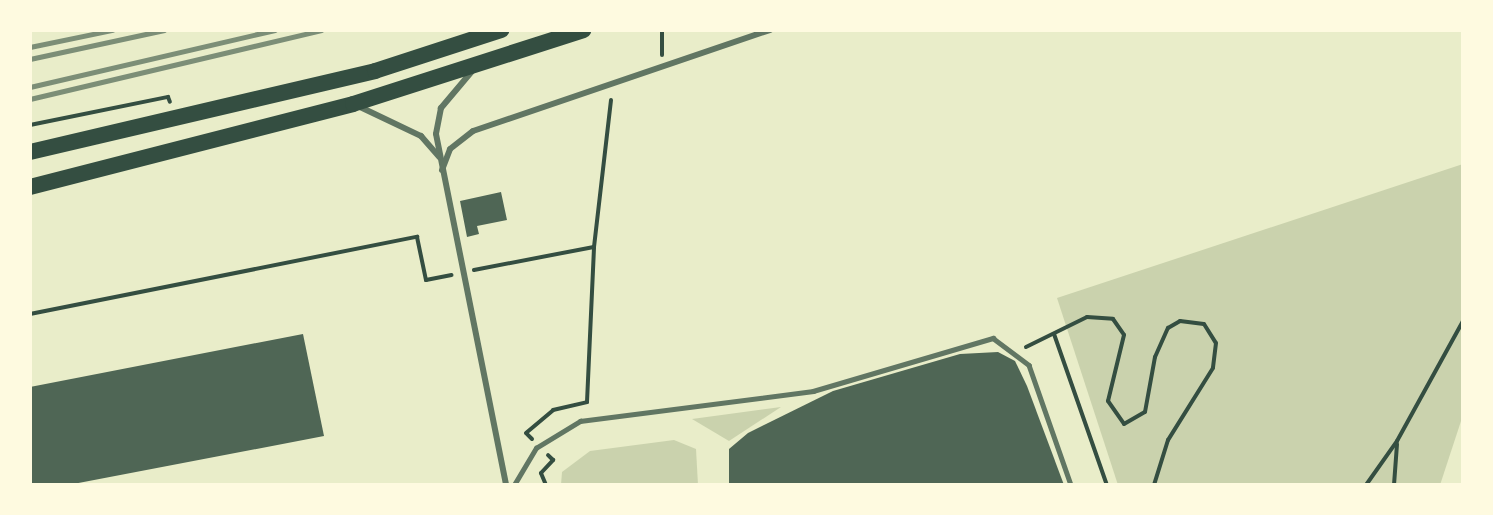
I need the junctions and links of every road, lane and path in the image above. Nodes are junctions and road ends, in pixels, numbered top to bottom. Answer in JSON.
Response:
{"nodes":[{"id":1,"x":501,"y":30,"type":"edge"},
{"id":2,"x":583,"y":30,"type":"edge"},
{"id":3,"x":662,"y":30,"type":"edge"},
{"id":4,"x":770,"y":30,"type":"edge"},
{"id":5,"x":662,"y":66,"type":"junction"},
{"id":6,"x":475,"y":68,"type":"junction"},
{"id":7,"x":609,"y":100,"type":"dead end"},
{"id":8,"x":353,"y":104,"type":"junction"},
{"id":9,"x":177,"y":121,"type":"junction"},
{"id":10,"x":30,"y":125,"type":"edge"},
{"id":11,"x":30,"y":152,"type":"edge"},
{"id":12,"x":439,"y":157,"type":"junction"},
{"id":13,"x":441,"y":172,"type":"junction"},
{"id":14,"x":30,"y":187,"type":"edge"},
{"id":15,"x":594,"y":247,"type":"junction"},
{"id":16,"x":460,"y":273,"type":"junction"},
{"id":17,"x":30,"y":314,"type":"edge"},
{"id":18,"x":1463,"y":321,"type":"edge"},
{"id":19,"x":1054,"y":334,"type":"junction"},
{"id":20,"x":1012,"y":353,"type":"junction"},
{"id":21,"x":1397,"y":441,"type":"junction"},
{"id":22,"x":539,"y":446,"type":"junction"},
{"id":23,"x":506,"y":485,"type":"edge"},
{"id":24,"x":514,"y":485,"type":"edge"},
{"id":25,"x":546,"y":485,"type":"edge"},
{"id":26,"x":1071,"y":485,"type":"edge"},
{"id":27,"x":1107,"y":485,"type":"edge"},
{"id":28,"x":1154,"y":485,"type":"edge"},
{"id":29,"x":1366,"y":485,"type":"edge"},
{"id":30,"x":1394,"y":485,"type":"edge"}],
"edges":[{"from":1,"to":9,"type":"highway"},
{"from":2,"to":6,"type":"highway"},
{"from":3,"to":5,"type":"path"},
{"from":4,"to":5,"type":"street"},
{"from":5,"to":13,"type":"street"},
{"from":6,"to":8,"type":"highway"},
{"from":6,"to":12,"type":"street"},
{"from":7,"to":15,"type":"path"},
{"from":8,"to":12,"type":"street"},
{"from":8,"to":14,"type":"highway"},
{"from":9,"to":10,"type":"path"},
{"from":9,"to":11,"type":"highway"},
{"from":12,"to":13,"type":"street"},
{"from":13,"to":16,"type":"street"},
{"from":15,"to":16,"type":"path"},
{"from":15,"to":22,"type":"path"},
{"from":16,"to":17,"type":"path"},
{"from":16,"to":23,"type":"street"},
{"from":18,"to":21,"type":"path"},
{"from":19,"to":20,"type":"path"},
{"from":19,"to":27,"type":"path"},
{"from":19,"to":28,"type":"path"},
{"from":20,"to":22,"type":"lane"},
{"from":20,"to":26,"type":"lane"},
{"from":21,"to":29,"type":"path"},
{"from":21,"to":30,"type":"path"},
{"from":22,"to":24,"type":"lane"},
{"from":22,"to":25,"type":"path"}]}
